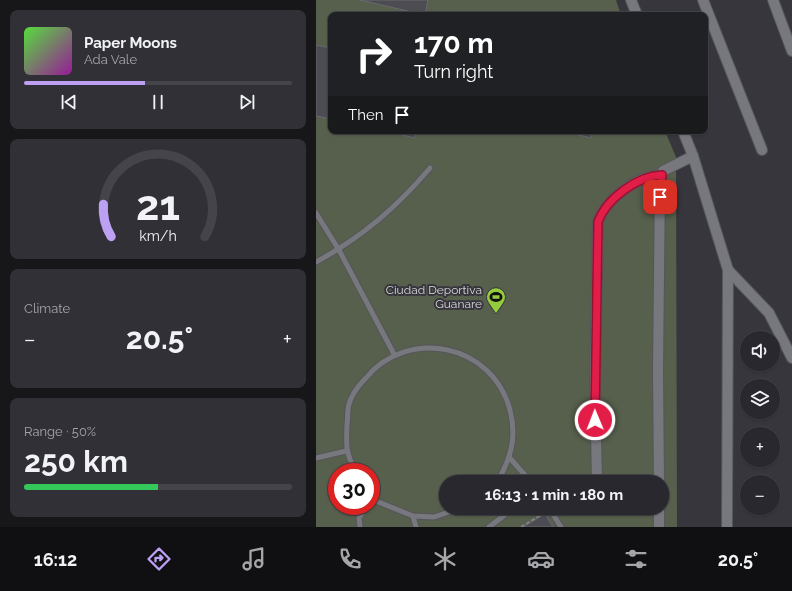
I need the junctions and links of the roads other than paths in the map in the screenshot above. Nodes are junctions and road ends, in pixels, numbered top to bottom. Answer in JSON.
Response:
{"nodes":[{"id":1,"x":630,"y":0,"type":"edge"},
{"id":2,"x":703,"y":0,"type":"edge"},
{"id":3,"x":773,"y":0,"type":"edge"},
{"id":4,"x":635,"y":12,"type":"edge"},
{"id":5,"x":708,"y":12,"type":"edge"},
{"id":6,"x":708,"y":13,"type":"edge"},
{"id":7,"x":792,"y":51,"type":"edge"},
{"id":8,"x":684,"y":134,"type":"edge"},
{"id":9,"x":762,"y":150,"type":"dead end"},
{"id":10,"x":693,"y":156,"type":"junction"},
{"id":11,"x":430,"y":168,"type":"dead end"},
{"id":12,"x":662,"y":175,"type":"junction"},
{"id":13,"x":316,"y":213,"type":"edge"},
{"id":14,"x":339,"y":250,"type":"junction"},
{"id":15,"x":316,"y":262,"type":"edge"},
{"id":16,"x":728,"y":270,"type":"junction"},
{"id":17,"x":394,"y":354,"type":"junction"},
{"id":18,"x":792,"y":358,"type":"edge"},
{"id":19,"x":346,"y":451,"type":"junction"},
{"id":20,"x":509,"y":457,"type":"junction"},
{"id":21,"x":316,"y":458,"type":"edge"},
{"id":22,"x":351,"y":463,"type":"edge"},
{"id":23,"x":502,"y":475,"type":"edge"},
{"id":24,"x":525,"y":475,"type":"edge"},
{"id":25,"x":597,"y":475,"type":"edge"},
{"id":26,"x":659,"y":475,"type":"edge"},
{"id":27,"x":380,"y":503,"type":"edge"},
{"id":28,"x":361,"y":515,"type":"edge"},
{"id":29,"x":440,"y":515,"type":"edge"},
{"id":30,"x":505,"y":515,"type":"edge"},
{"id":31,"x":554,"y":515,"type":"edge"},
{"id":32,"x":659,"y":515,"type":"edge"},
{"id":33,"x":413,"y":516,"type":"junction"},
{"id":34,"x":360,"y":527,"type":"edge"},
{"id":35,"x":416,"y":527,"type":"edge"},
{"id":36,"x":489,"y":527,"type":"edge"},
{"id":37,"x":561,"y":527,"type":"edge"},
{"id":38,"x":659,"y":527,"type":"edge"},
{"id":39,"x":727,"y":527,"type":"edge"}],
"edges":[{"from":1,"to":4,"type":"street"},
{"from":2,"to":5,"type":"street"},
{"from":3,"to":7,"type":"street"},
{"from":6,"to":9,"type":"street"},
{"from":8,"to":10,"type":"street"},
{"from":10,"to":12,"type":"street"},
{"from":10,"to":16,"type":"street"},
{"from":11,"to":14,"type":"lane"},
{"from":12,"to":25,"type":"street"},
{"from":12,"to":26,"type":"street"},
{"from":13,"to":14,"type":"lane"},
{"from":14,"to":15,"type":"lane"},
{"from":14,"to":17,"type":"lane"},
{"from":16,"to":18,"type":"street"},
{"from":16,"to":39,"type":"street"},
{"from":17,"to":19,"type":"lane"},
{"from":17,"to":20,"type":"lane"},
{"from":19,"to":21,"type":"lane"},
{"from":19,"to":22,"type":"lane"},
{"from":20,"to":23,"type":"lane"},
{"from":20,"to":24,"type":"lane"},
{"from":27,"to":33,"type":"lane"},
{"from":28,"to":34,"type":"lane"},
{"from":29,"to":33,"type":"lane"},
{"from":30,"to":36,"type":"lane"},
{"from":31,"to":37,"type":"lane"},
{"from":32,"to":38,"type":"street"},
{"from":33,"to":35,"type":"lane"}]}
